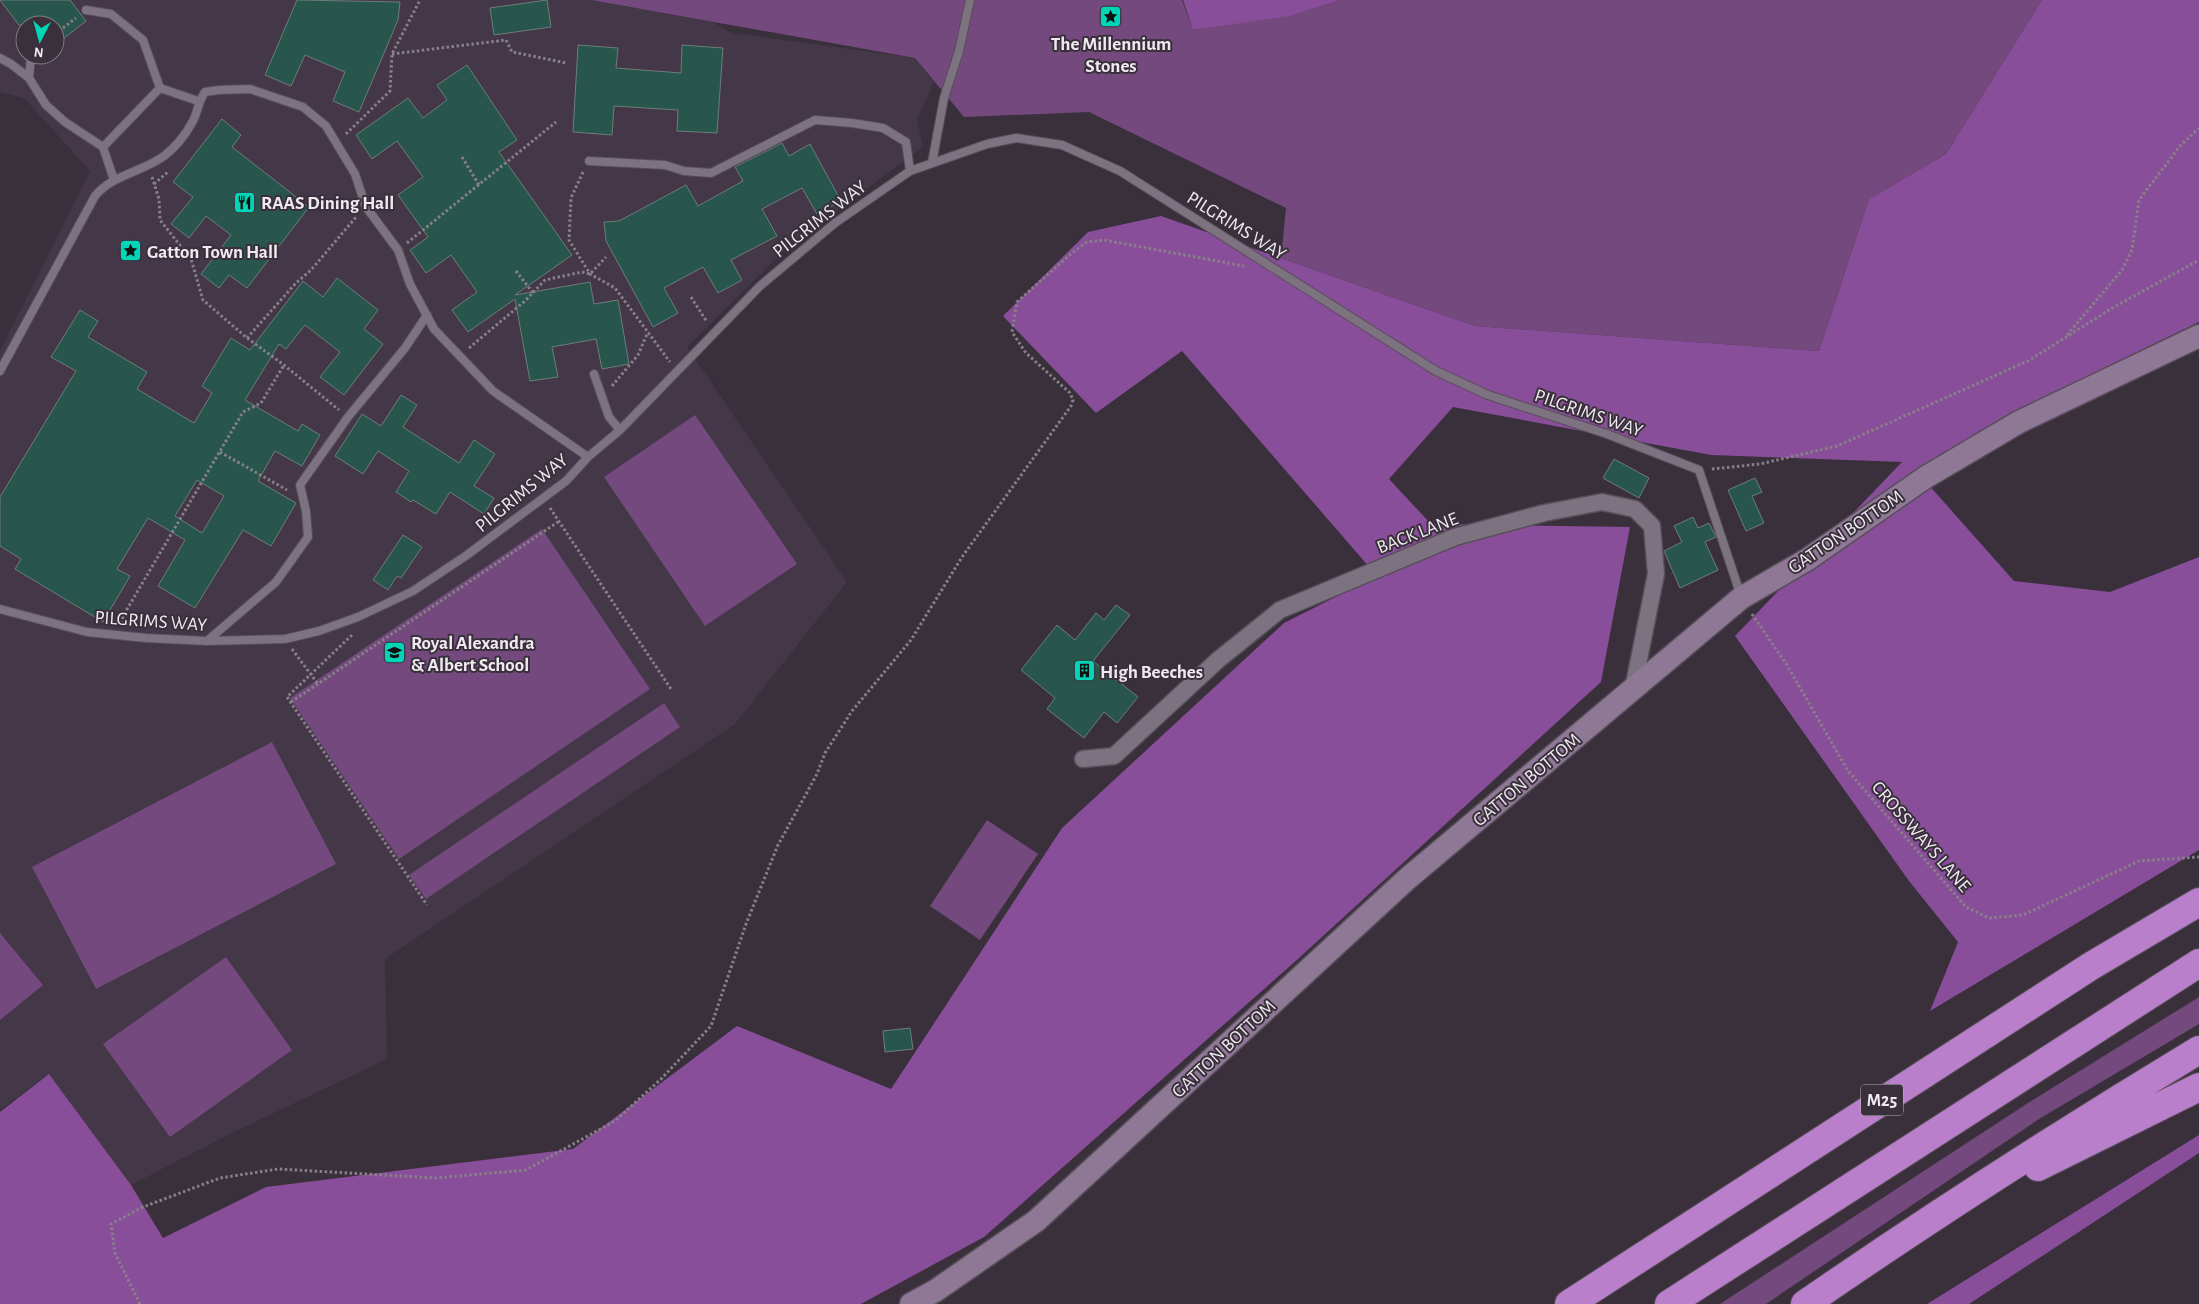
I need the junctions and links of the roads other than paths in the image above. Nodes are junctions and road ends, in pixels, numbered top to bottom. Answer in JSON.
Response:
{"nodes":[{"id":1,"x":970,"y":0,"type":"edge"},
{"id":2,"x":86,"y":10,"type":"road end"},
{"id":3,"x":0,"y":58,"type":"edge"},
{"id":4,"x":30,"y":65,"type":"edge"},
{"id":5,"x":29,"y":78,"type":"junction"},
{"id":6,"x":160,"y":88,"type":"junction"},
{"id":7,"x":198,"y":102,"type":"junction"},
{"id":8,"x":103,"y":147,"type":"junction"},
{"id":9,"x":589,"y":161,"type":"road end"},
{"id":10,"x":932,"y":163,"type":"junction"},
{"id":11,"x":910,"y":171,"type":"junction"},
{"id":12,"x":114,"y":180,"type":"junction"},
{"id":13,"x":427,"y":316,"type":"junction"},
{"id":14,"x":2199,"y":336,"type":"edge"},
{"id":15,"x":0,"y":371,"type":"edge"},
{"id":16,"x":594,"y":374,"type":"dead end"},
{"id":17,"x":620,"y":430,"type":"junction"},
{"id":18,"x":588,"y":457,"type":"junction"},
{"id":19,"x":1741,"y":598,"type":"junction"},
{"id":20,"x":0,"y":609,"type":"edge"},
{"id":21,"x":207,"y":641,"type":"junction"},
{"id":22,"x":1633,"y":689,"type":"junction"},
{"id":23,"x":1084,"y":759,"type":"dead end"},
{"id":24,"x":2199,"y":902,"type":"edge"},
{"id":25,"x":2199,"y":963,"type":"edge"},
{"id":26,"x":2199,"y":1050,"type":"edge"},
{"id":27,"x":2199,"y":1088,"type":"edge"},
{"id":28,"x":1913,"y":1229,"type":"junction"},
{"id":29,"x":911,"y":1304,"type":"edge"},
{"id":30,"x":1570,"y":1304,"type":"edge"},
{"id":31,"x":1669,"y":1304,"type":"edge"},
{"id":32,"x":1805,"y":1304,"type":"edge"}],
"edges":[{"from":1,"to":10,"type":"lane"},
{"from":2,"to":6,"type":"lane"},
{"from":3,"to":5,"type":"lane"},
{"from":4,"to":5,"type":"lane"},
{"from":5,"to":8,"type":"lane"},
{"from":6,"to":7,"type":"lane"},
{"from":6,"to":8,"type":"lane"},
{"from":7,"to":12,"type":"lane"},
{"from":7,"to":13,"type":"lane"},
{"from":8,"to":12,"type":"lane"},
{"from":9,"to":11,"type":"lane"},
{"from":10,"to":11,"type":"lane","name":"PILGRIMS WAY"},
{"from":10,"to":19,"type":"lane","name":"PILGRIMS WAY"},
{"from":11,"to":17,"type":"lane","name":"PILGRIMS WAY"},
{"from":12,"to":15,"type":"lane"},
{"from":13,"to":18,"type":"lane"},
{"from":13,"to":21,"type":"lane"},
{"from":14,"to":19,"type":"street","name":"GATTON BOTTOM"},
{"from":16,"to":17,"type":"lane"},
{"from":17,"to":18,"type":"lane","name":"PILGRIMS WAY"},
{"from":18,"to":21,"type":"lane","name":"PILGRIMS WAY"},
{"from":19,"to":22,"type":"street","name":"GATTON BOTTOM"},
{"from":20,"to":21,"type":"lane","name":"PILGRIMS WAY"},
{"from":22,"to":23,"type":"street","name":"BACK LANE"},
{"from":22,"to":29,"type":"street","name":"GATTON BOTTOM"},
{"from":24,"to":30,"type":"highway","number":"M25"},
{"from":25,"to":31,"type":"highway"},
{"from":26,"to":28,"type":"highway"},
{"from":27,"to":28,"type":"highway"},
{"from":28,"to":32,"type":"highway"}]}
